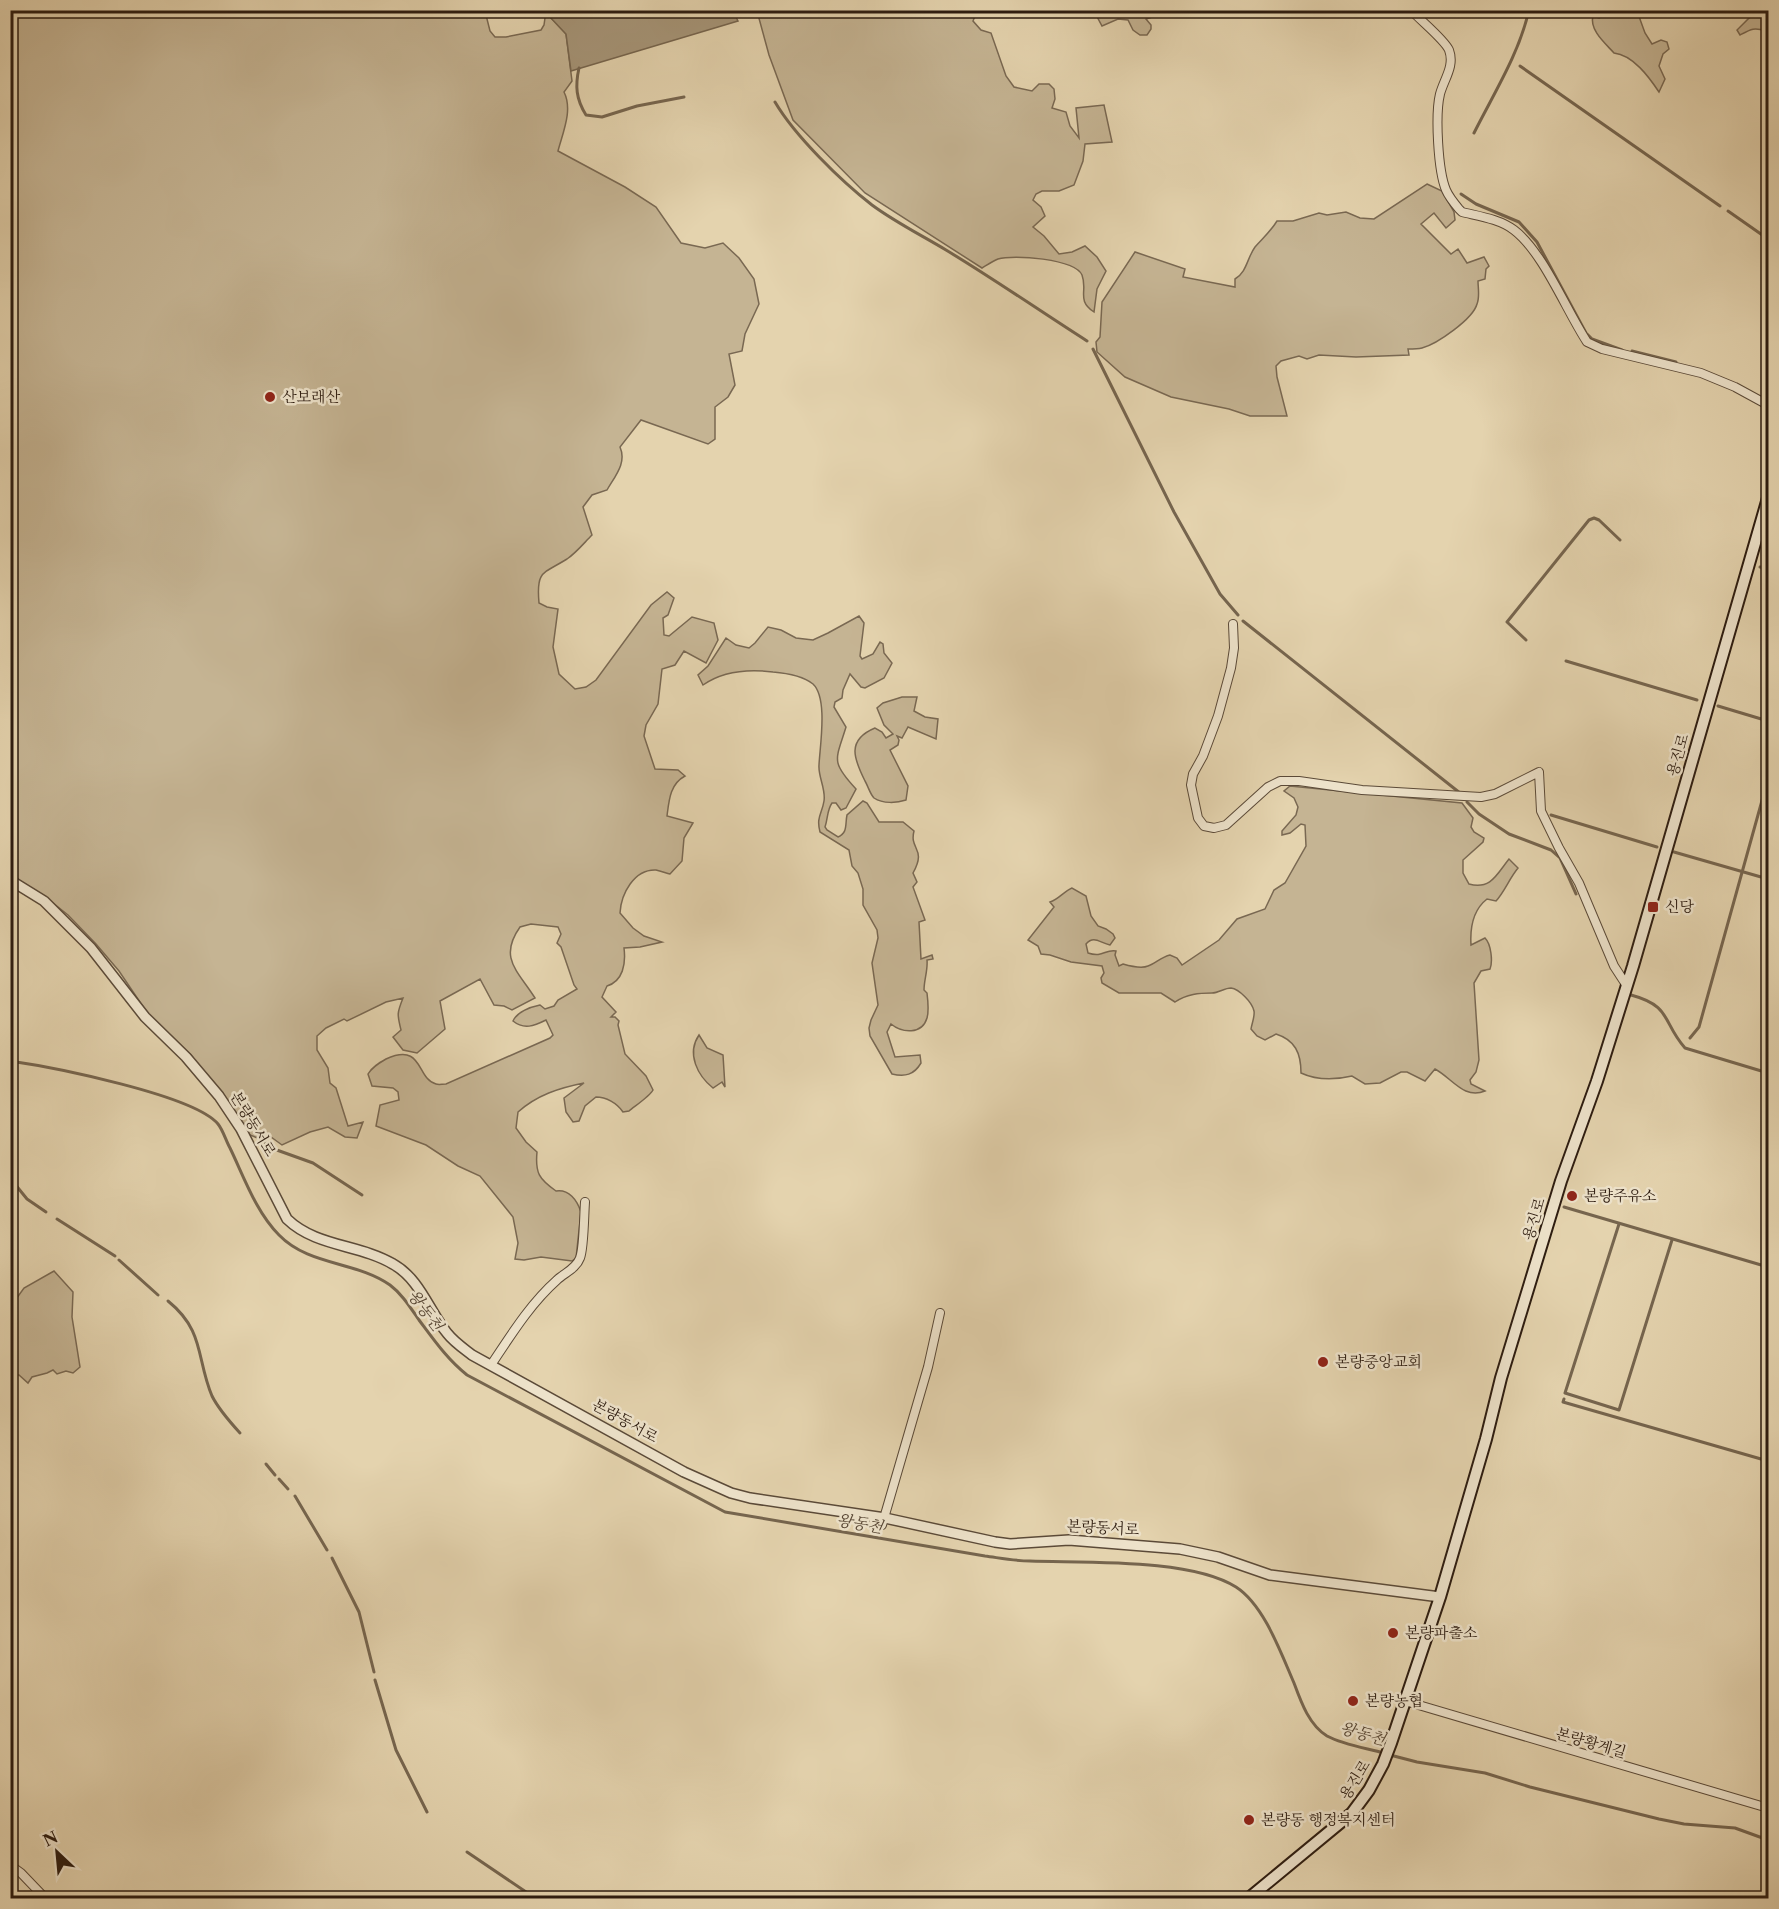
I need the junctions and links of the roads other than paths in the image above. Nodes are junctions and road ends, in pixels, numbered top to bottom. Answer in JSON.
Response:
{"nodes":[{"id":1,"x":1411,"y":10,"type":"edge"},
{"id":2,"x":1768,"y":405,"type":"edge"},
{"id":3,"x":1768,"y":498,"type":"edge"},
{"id":4,"x":1233,"y":624,"type":"dead end"},
{"id":5,"x":10,"y":880,"type":"edge"},
{"id":6,"x":1627,"y":986,"type":"junction"},
{"id":7,"x":585,"y":1202,"type":"dead end"},
{"id":8,"x":940,"y":1313,"type":"dead end"},
{"id":9,"x":491,"y":1365,"type":"junction"},
{"id":10,"x":883,"y":1521,"type":"junction"},
{"id":11,"x":1440,"y":1597,"type":"junction"},
{"id":12,"x":1406,"y":1701,"type":"junction"},
{"id":13,"x":1768,"y":1808,"type":"edge"},
{"id":14,"x":10,"y":1865,"type":"edge"},
{"id":15,"x":45,"y":1899,"type":"edge"},
{"id":16,"x":1249,"y":1899,"type":"edge"}],
"edges":[{"from":1,"to":2,"type":"street"},
{"from":3,"to":6,"type":"main road","name":"용진로"},
{"from":4,"to":6,"type":"street"},
{"from":5,"to":9,"type":"street","name":"본량동서로"},
{"from":6,"to":11,"type":"main road","name":"용진로"},
{"from":7,"to":9,"type":"street"},
{"from":8,"to":10,"type":"street"},
{"from":9,"to":10,"type":"street","name":"본량동서로"},
{"from":10,"to":11,"type":"street","name":"본량동서로"},
{"from":11,"to":12,"type":"main road","name":"용진로"},
{"from":12,"to":13,"type":"street","name":"본량황계길"},
{"from":12,"to":16,"type":"main road","name":"용진로"},
{"from":14,"to":15,"type":"street"}]}
